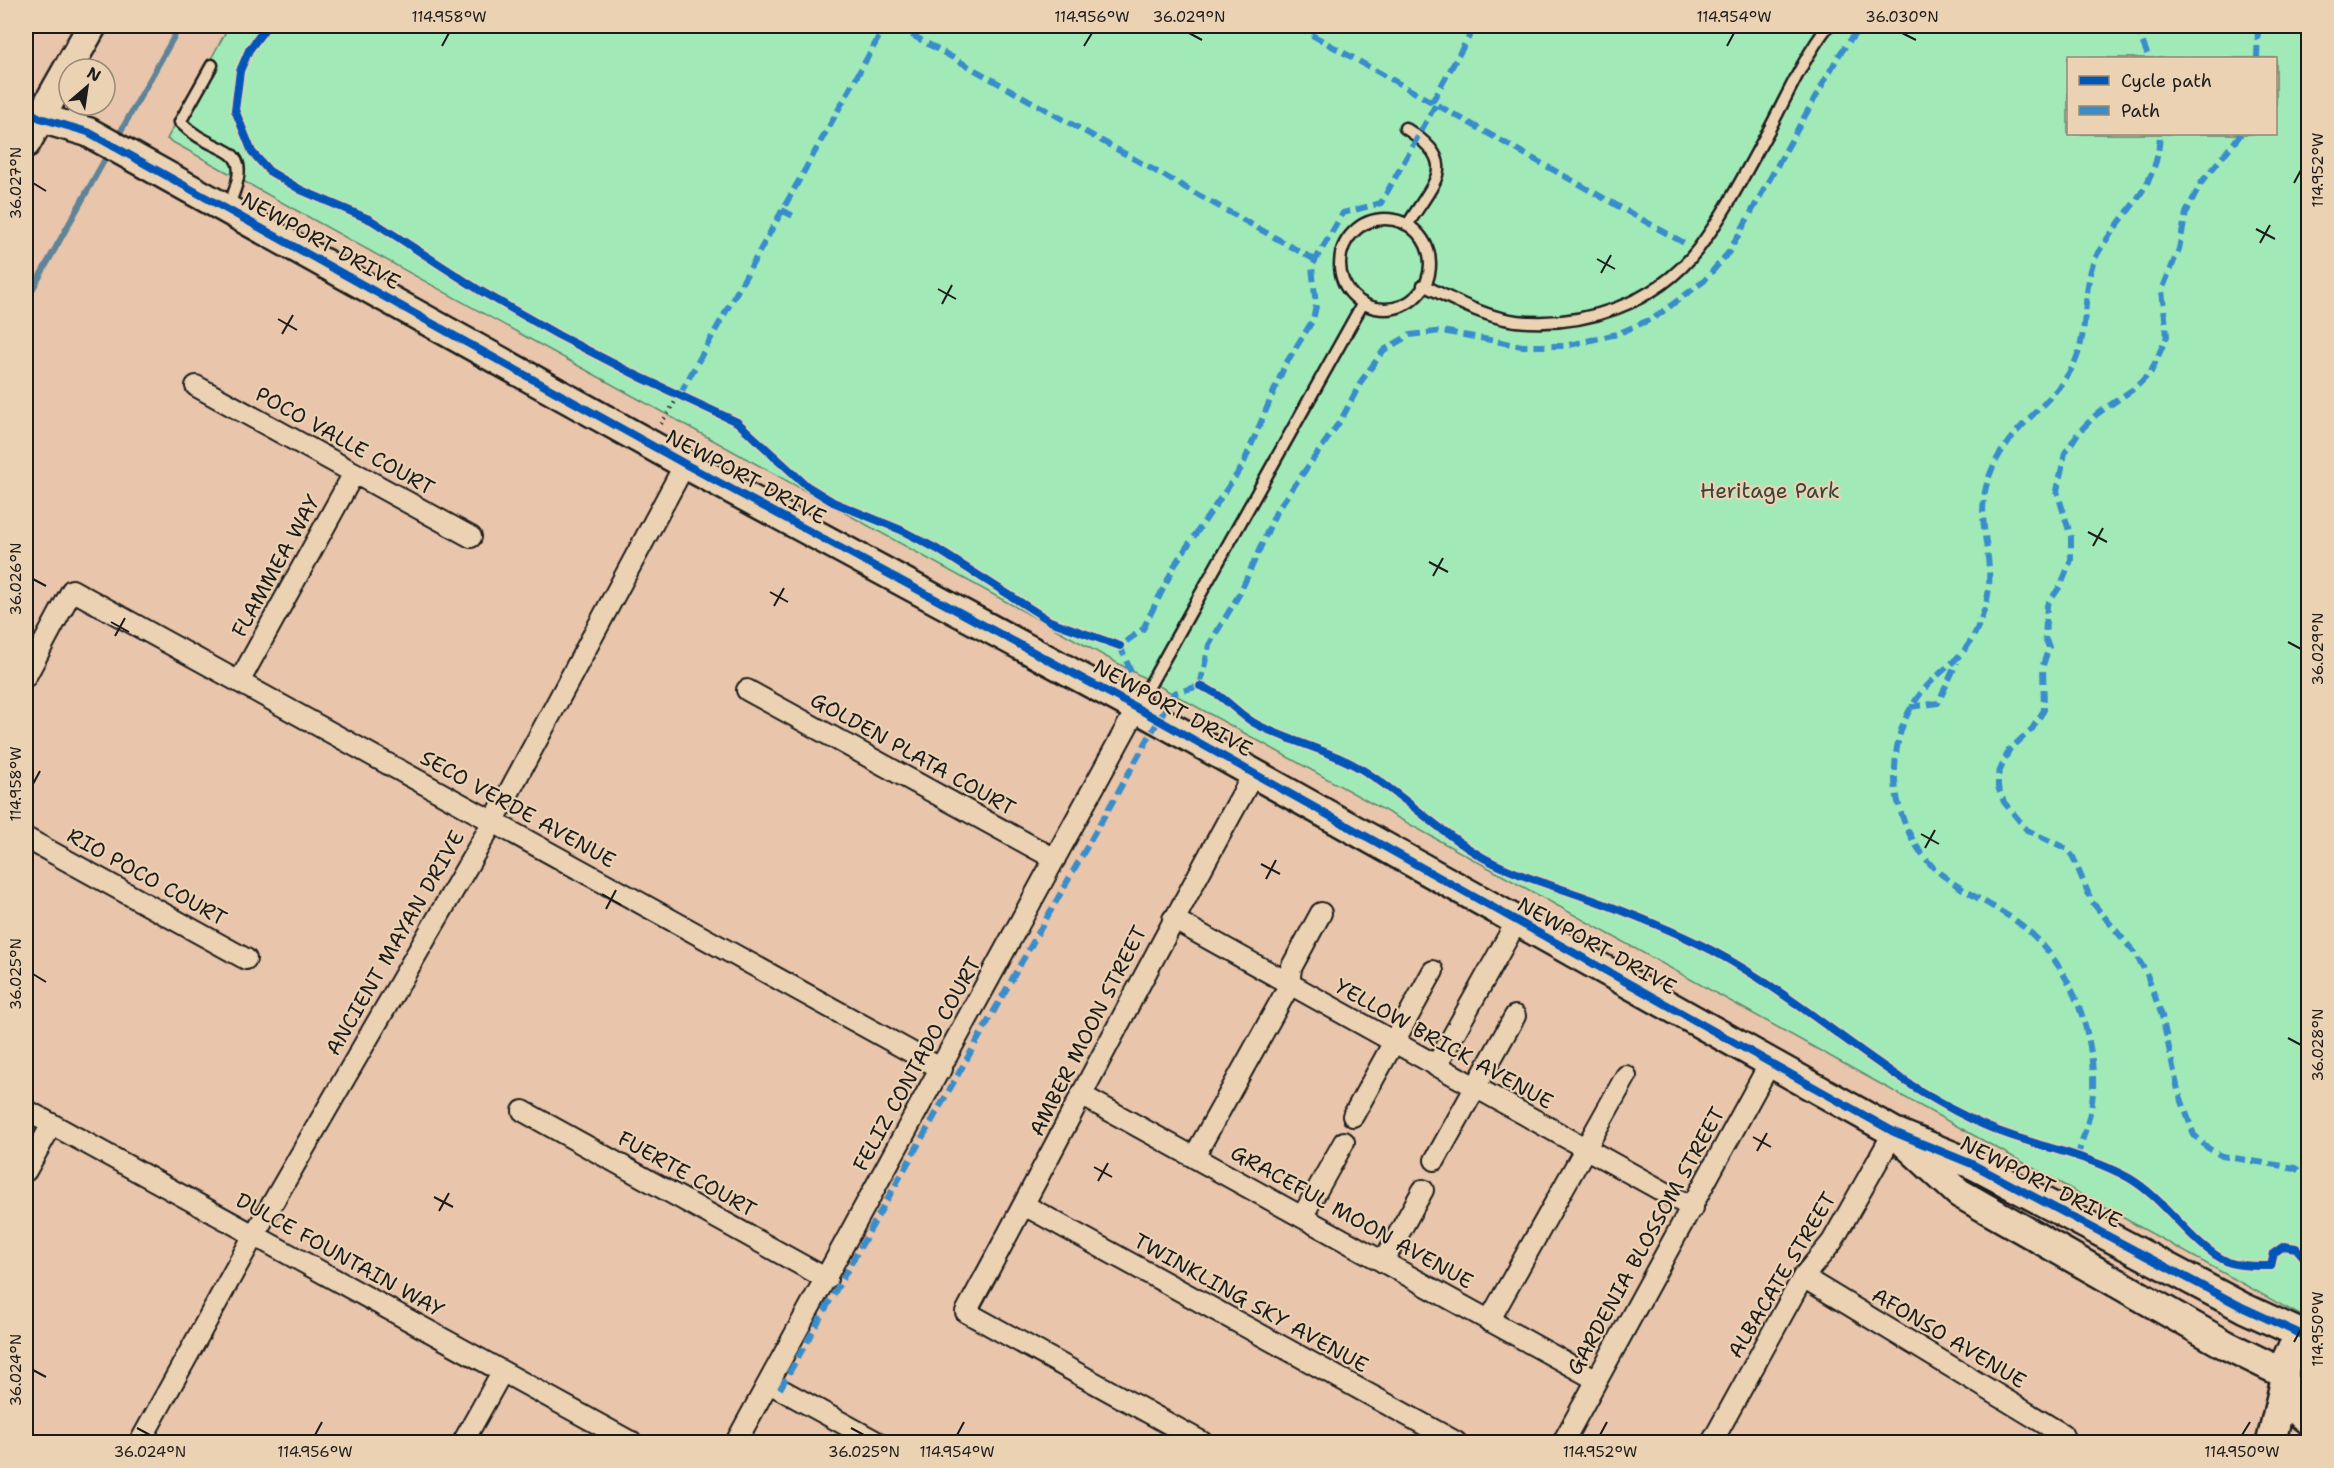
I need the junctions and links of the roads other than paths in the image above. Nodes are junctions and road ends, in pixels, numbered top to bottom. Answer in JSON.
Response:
{"nodes":[{"id":1,"x":92,"y":26,"type":"edge"},
{"id":2,"x":1828,"y":26,"type":"edge"},
{"id":3,"x":212,"y":65,"type":"dead end"},
{"id":4,"x":33,"y":114,"type":"edge"},
{"id":5,"x":1405,"y":128,"type":"dead end"},
{"id":6,"x":26,"y":143,"type":"edge"},
{"id":7,"x":227,"y":209,"type":"junction"},
{"id":8,"x":1408,"y":224,"type":"junction"},
{"id":9,"x":1423,"y":285,"type":"junction"},
{"id":10,"x":1363,"y":303,"type":"junction"},
{"id":11,"x":196,"y":386,"type":"dead end"},
{"id":12,"x":685,"y":464,"type":"junction"},
{"id":13,"x":354,"y":473,"type":"junction"},
{"id":14,"x":471,"y":537,"type":"dead end"},
{"id":15,"x":26,"y":676,"type":"edge"},
{"id":16,"x":239,"y":682,"type":"junction"},
{"id":17,"x":747,"y":690,"type":"dead end"},
{"id":18,"x":1137,"y":708,"type":"junction"},
{"id":19,"x":1254,"y":773,"type":"junction"},
{"id":20,"x":493,"y":822,"type":"junction"},
{"id":21,"x":26,"y":837,"type":"edge"},
{"id":22,"x":1056,"y":859,"type":"junction"},
{"id":23,"x":1321,"y":912,"type":"dead end"},
{"id":24,"x":1173,"y":919,"type":"junction"},
{"id":25,"x":1516,"y":921,"type":"junction"},
{"id":26,"x":246,"y":959,"type":"dead end"},
{"id":27,"x":1433,"y":971,"type":"dead end"},
{"id":28,"x":1289,"y":986,"type":"junction"},
{"id":29,"x":1515,"y":1016,"type":"dead end"},
{"id":30,"x":1393,"y":1043,"type":"junction"},
{"id":31,"x":1770,"y":1063,"type":"junction"},
{"id":32,"x":1436,"y":1066,"type":"junction"},
{"id":33,"x":942,"y":1069,"type":"junction"},
{"id":34,"x":1626,"y":1076,"type":"dead end"},
{"id":35,"x":1475,"y":1088,"type":"junction"},
{"id":36,"x":1083,"y":1096,"type":"junction"},
{"id":37,"x":26,"y":1110,"type":"edge"},
{"id":38,"x":524,"y":1111,"type":"dead end"},
{"id":39,"x":1353,"y":1116,"type":"dead end"},
{"id":40,"x":52,"y":1124,"type":"junction"},
{"id":41,"x":1894,"y":1132,"type":"junction"},
{"id":42,"x":1344,"y":1142,"type":"dead end"},
{"id":43,"x":1586,"y":1149,"type":"junction"},
{"id":44,"x":1194,"y":1157,"type":"junction"},
{"id":45,"x":1435,"y":1160,"type":"dead end"},
{"id":46,"x":26,"y":1171,"type":"edge"},
{"id":47,"x":1423,"y":1190,"type":"dead end"},
{"id":48,"x":1024,"y":1205,"type":"junction"},
{"id":49,"x":1693,"y":1208,"type":"junction"},
{"id":50,"x":1302,"y":1217,"type":"junction"},
{"id":51,"x":254,"y":1235,"type":"junction"},
{"id":52,"x":1383,"y":1262,"type":"junction"},
{"id":53,"x":1803,"y":1277,"type":"junction"},
{"id":54,"x":827,"y":1279,"type":"junction"},
{"id":55,"x":1490,"y":1321,"type":"junction"},
{"id":56,"x":2307,"y":1335,"type":"edge"},
{"id":57,"x":502,"y":1372,"type":"junction"},
{"id":58,"x":1598,"y":1380,"type":"junction"},
{"id":59,"x":2284,"y":1380,"type":"junction"},
{"id":60,"x":769,"y":1383,"type":"junction"},
{"id":61,"x":2308,"y":1420,"type":"edge"},
{"id":62,"x":140,"y":1443,"type":"edge"},
{"id":63,"x":463,"y":1443,"type":"edge"},
{"id":64,"x":631,"y":1443,"type":"edge"},
{"id":65,"x":736,"y":1443,"type":"edge"},
{"id":66,"x":877,"y":1443,"type":"edge"},
{"id":67,"x":1202,"y":1443,"type":"edge"},
{"id":68,"x":1456,"y":1443,"type":"edge"},
{"id":69,"x":1563,"y":1443,"type":"edge"},
{"id":70,"x":1712,"y":1443,"type":"edge"},
{"id":71,"x":2066,"y":1443,"type":"edge"},
{"id":72,"x":2271,"y":1443,"type":"edge"}],
"edges":[{"from":1,"to":4,"type":"street"},
{"from":2,"to":9,"type":"lane"},
{"from":3,"to":7,"type":"lane"},
{"from":4,"to":6,"type":"street"},
{"from":4,"to":7,"type":"street","name":"NEWPORT DRIVE"},
{"from":5,"to":8,"type":"lane"},
{"from":7,"to":12,"type":"street","name":"NEWPORT DRIVE"},
{"from":8,"to":9,"type":"lane"},
{"from":8,"to":10,"type":"lane"},
{"from":9,"to":10,"type":"lane"},
{"from":10,"to":18,"type":"lane"},
{"from":11,"to":13,"type":"street","name":"POCO VALLE COURT"},
{"from":12,"to":18,"type":"street","name":"NEWPORT DRIVE"},
{"from":12,"to":20,"type":"street","name":"ANCIENT MAYAN DRIVE"},
{"from":13,"to":14,"type":"street","name":"POCO VALLE COURT"},
{"from":13,"to":16,"type":"street","name":"FLAMMEA WAY"},
{"from":15,"to":16,"type":"street","name":"SECO VERDE AVENUE"},
{"from":16,"to":20,"type":"street","name":"SECO VERDE AVENUE"},
{"from":17,"to":22,"type":"street","name":"GOLDEN PLATA COURT"},
{"from":18,"to":19,"type":"street","name":"NEWPORT DRIVE"},
{"from":18,"to":22,"type":"street","name":"FELIZ CONTADO COURT"},
{"from":19,"to":24,"type":"street","name":"AMBER MOON STREET"},
{"from":19,"to":25,"type":"street","name":"NEWPORT DRIVE"},
{"from":20,"to":33,"type":"street","name":"SECO VERDE AVENUE"},
{"from":20,"to":51,"type":"street","name":"ANCIENT MAYAN DRIVE"},
{"from":21,"to":26,"type":"street","name":"RIO POCO COURT"},
{"from":22,"to":33,"type":"street","name":"FELIZ CONTADO COURT"},
{"from":23,"to":28,"type":"street"},
{"from":24,"to":28,"type":"street","name":"YELLOW BRICK AVENUE"},
{"from":24,"to":36,"type":"street","name":"AMBER MOON STREET"},
{"from":25,"to":31,"type":"street","name":"NEWPORT DRIVE"},
{"from":25,"to":32,"type":"street"},
{"from":27,"to":30,"type":"street"},
{"from":28,"to":30,"type":"street","name":"YELLOW BRICK AVENUE"},
{"from":28,"to":44,"type":"street"},
{"from":29,"to":35,"type":"street"},
{"from":30,"to":32,"type":"street","name":"YELLOW BRICK AVENUE"},
{"from":30,"to":39,"type":"street"},
{"from":31,"to":41,"type":"street","name":"NEWPORT DRIVE"},
{"from":31,"to":49,"type":"street","name":"GARDENIA BLOSSOM STREET"},
{"from":32,"to":35,"type":"street","name":"YELLOW BRICK AVENUE"},
{"from":33,"to":54,"type":"street","name":"FELIZ CONTADO COURT"},
{"from":34,"to":43,"type":"street"},
{"from":35,"to":43,"type":"street","name":"YELLOW BRICK AVENUE"},
{"from":35,"to":45,"type":"street"},
{"from":36,"to":44,"type":"street","name":"GRACEFUL MOON AVENUE"},
{"from":36,"to":48,"type":"street","name":"AMBER MOON STREET"},
{"from":37,"to":40,"type":"street","name":"DULCE FOUNTAIN WAY"},
{"from":38,"to":54,"type":"street","name":"FUERTE COURT"},
{"from":40,"to":46,"type":"street"},
{"from":40,"to":51,"type":"street","name":"DULCE FOUNTAIN WAY"},
{"from":41,"to":53,"type":"street","name":"ALBACATE STREET"},
{"from":41,"to":56,"type":"street","name":"NEWPORT DRIVE"},
{"from":41,"to":59,"type":"street","name":"NEWPORT DRIVE"},
{"from":42,"to":50,"type":"street"},
{"from":43,"to":49,"type":"street","name":"YELLOW BRICK AVENUE"},
{"from":43,"to":55,"type":"street"},
{"from":44,"to":50,"type":"street","name":"GRACEFUL MOON AVENUE"},
{"from":47,"to":52,"type":"street"},
{"from":48,"to":67,"type":"street","name":"AMBER MOON STREET"},
{"from":48,"to":68,"type":"street","name":"TWINKLING SKY AVENUE"},
{"from":49,"to":58,"type":"street","name":"GARDENIA BLOSSOM STREET"},
{"from":50,"to":52,"type":"street","name":"GRACEFUL MOON AVENUE"},
{"from":51,"to":57,"type":"street","name":"DULCE FOUNTAIN WAY"},
{"from":51,"to":62,"type":"street","name":"ANCIENT MAYAN DRIVE"},
{"from":52,"to":55,"type":"street","name":"GRACEFUL MOON AVENUE"},
{"from":53,"to":70,"type":"street","name":"ALBACATE STREET"},
{"from":53,"to":71,"type":"street","name":"AFONSO AVENUE"},
{"from":54,"to":60,"type":"street","name":"FELIZ CONTADO COURT"},
{"from":55,"to":58,"type":"street","name":"GRACEFUL MOON AVENUE"},
{"from":56,"to":59,"type":"street"},
{"from":57,"to":63,"type":"street"},
{"from":57,"to":64,"type":"street","name":"DULCE FOUNTAIN WAY"},
{"from":58,"to":69,"type":"street","name":"GARDENIA BLOSSOM STREET"},
{"from":59,"to":61,"type":"street"},
{"from":59,"to":72,"type":"street"},
{"from":60,"to":65,"type":"street","name":"FELIZ CONTADO COURT"},
{"from":60,"to":66,"type":"street"}]}
